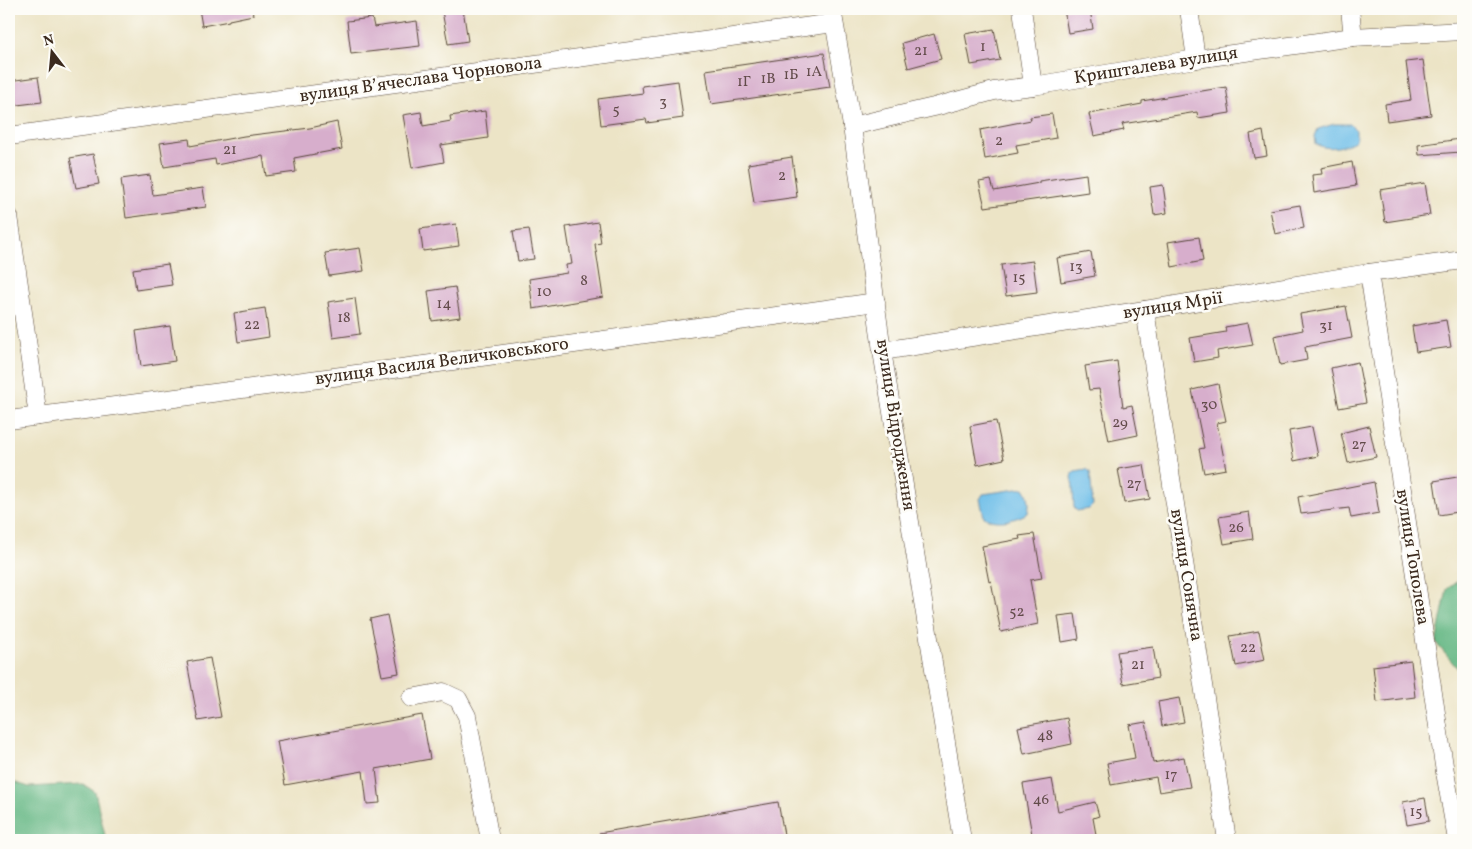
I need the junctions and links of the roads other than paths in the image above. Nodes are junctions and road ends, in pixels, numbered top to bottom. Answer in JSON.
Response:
{"nodes":[{"id":1,"x":1022,"y":9,"type":"edge"},
{"id":2,"x":1189,"y":9,"type":"edge"},
{"id":3,"x":1350,"y":9,"type":"edge"},
{"id":4,"x":833,"y":16,"type":"edge"},
{"id":5,"x":1463,"y":31,"type":"edge"},
{"id":6,"x":1353,"y":37,"type":"junction"},
{"id":7,"x":1196,"y":59,"type":"junction"},
{"id":8,"x":1033,"y":86,"type":"junction"},
{"id":9,"x":852,"y":126,"type":"junction"},
{"id":10,"x":9,"y":136,"type":"edge"},
{"id":11,"x":9,"y":216,"type":"edge"},
{"id":12,"x":1463,"y":260,"type":"edge"},
{"id":13,"x":1368,"y":273,"type":"junction"},
{"id":14,"x":876,"y":302,"type":"junction"},
{"id":15,"x":1145,"y":310,"type":"junction"},
{"id":16,"x":882,"y":351,"type":"junction"},
{"id":17,"x":38,"y":416,"type":"junction"},
{"id":18,"x":9,"y":420,"type":"edge"},
{"id":19,"x":411,"y":698,"type":"dead end"},
{"id":20,"x":490,"y":840,"type":"edge"},
{"id":21,"x":962,"y":840,"type":"edge"},
{"id":22,"x":1226,"y":840,"type":"edge"},
{"id":23,"x":1457,"y":840,"type":"edge"}],
"edges":[{"from":1,"to":8,"type":"street"},
{"from":2,"to":7,"type":"street"},
{"from":3,"to":6,"type":"street"},
{"from":4,"to":9,"type":"street","name":"вулиця Відродження"},
{"from":4,"to":10,"type":"street","name":"вулиця Вʼячеслава Чорновола"},
{"from":5,"to":6,"type":"street","name":"Кришталева вулиця"},
{"from":6,"to":7,"type":"street","name":"Кришталева вулиця"},
{"from":7,"to":8,"type":"street","name":"Кришталева вулиця"},
{"from":8,"to":9,"type":"street","name":"Кришталева вулиця"},
{"from":9,"to":14,"type":"street","name":"вулиця Відродження"},
{"from":11,"to":17,"type":"street"},
{"from":12,"to":13,"type":"street","name":"вулиця Мрії"},
{"from":13,"to":15,"type":"street","name":"вулиця Мрії"},
{"from":13,"to":23,"type":"street","name":"вулиця Тополева"},
{"from":14,"to":16,"type":"street","name":"вулиця Відродження"},
{"from":14,"to":17,"type":"street","name":"вулиця Василя Величковського"},
{"from":15,"to":16,"type":"street","name":"вулиця Мрії"},
{"from":15,"to":22,"type":"street","name":"вулиця Сонячна"},
{"from":16,"to":21,"type":"street","name":"вулиця Відродження"},
{"from":17,"to":18,"type":"street","name":"вулиця Василя Величковського"},
{"from":19,"to":20,"type":"street"}]}
